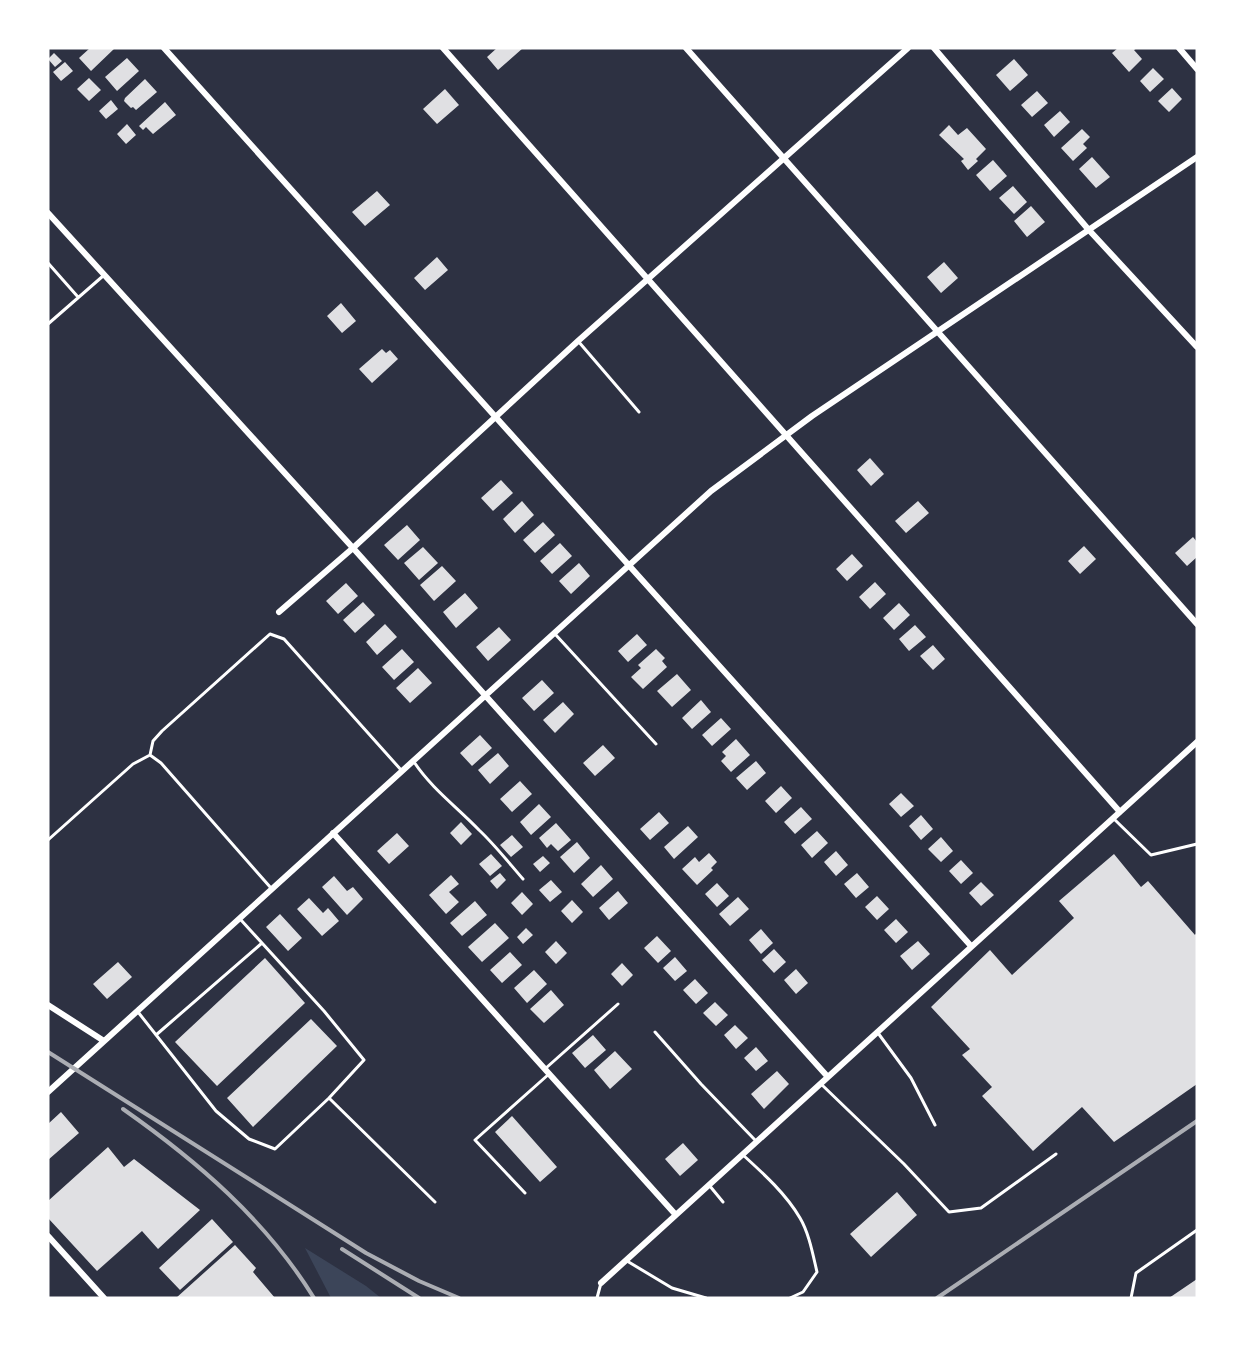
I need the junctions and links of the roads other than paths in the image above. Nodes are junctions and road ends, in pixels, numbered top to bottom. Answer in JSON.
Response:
{"nodes":[{"id":1,"x":164,"y":48,"type":"edge"},
{"id":2,"x":443,"y":48,"type":"edge"},
{"id":3,"x":686,"y":48,"type":"edge"},
{"id":4,"x":908,"y":48,"type":"edge"},
{"id":5,"x":934,"y":48,"type":"edge"},
{"id":6,"x":1179,"y":48,"type":"edge"},
{"id":7,"x":1197,"y":69,"type":"edge"},
{"id":8,"x":1197,"y":157,"type":"edge"},
{"id":9,"x":784,"y":158,"type":"junction"},
{"id":10,"x":49,"y":216,"type":"edge"},
{"id":11,"x":1088,"y":229,"type":"junction"},
{"id":12,"x":48,"y":263,"type":"edge"},
{"id":13,"x":103,"y":275,"type":"junction"},
{"id":14,"x":648,"y":279,"type":"junction"},
{"id":15,"x":78,"y":297,"type":"junction"},
{"id":16,"x":48,"y":324,"type":"edge"},
{"id":17,"x":937,"y":331,"type":"junction"},
{"id":18,"x":578,"y":341,"type":"junction"},
{"id":19,"x":1197,"y":347,"type":"edge"},
{"id":20,"x":639,"y":412,"type":"dead end"},
{"id":21,"x":495,"y":417,"type":"junction"},
{"id":22,"x":785,"y":434,"type":"junction"},
{"id":23,"x":353,"y":548,"type":"junction"},
{"id":24,"x":628,"y":566,"type":"junction"},
{"id":25,"x":279,"y":612,"type":"dead end"},
{"id":26,"x":1197,"y":624,"type":"edge"},
{"id":27,"x":554,"y":633,"type":"junction"},
{"id":28,"x":485,"y":695,"type":"junction"},
{"id":29,"x":1197,"y":742,"type":"edge"},
{"id":30,"x":656,"y":744,"type":"dead end"},
{"id":31,"x":150,"y":755,"type":"junction"},
{"id":32,"x":413,"y":760,"type":"junction"},
{"id":33,"x":402,"y":771,"type":"junction"},
{"id":34,"x":1120,"y":812,"type":"junction"},
{"id":35,"x":1113,"y":818,"type":"junction"},
{"id":36,"x":333,"y":833,"type":"junction"},
{"id":37,"x":48,"y":840,"type":"edge"},
{"id":38,"x":1197,"y":844,"type":"edge"},
{"id":39,"x":523,"y":879,"type":"dead end"},
{"id":40,"x":272,"y":889,"type":"junction"},
{"id":41,"x":239,"y":918,"type":"junction"},
{"id":42,"x":261,"y":943,"type":"junction"},
{"id":43,"x":971,"y":946,"type":"junction"},
{"id":44,"x":618,"y":1004,"type":"dead end"},
{"id":45,"x":48,"y":1005,"type":"edge"},
{"id":46,"x":137,"y":1011,"type":"junction"},
{"id":47,"x":877,"y":1031,"type":"junction"},
{"id":48,"x":655,"y":1032,"type":"dead end"},
{"id":49,"x":156,"y":1035,"type":"junction"},
{"id":50,"x":104,"y":1041,"type":"junction"},
{"id":51,"x":547,"y":1072,"type":"junction"},
{"id":52,"x":827,"y":1076,"type":"junction"},
{"id":53,"x":820,"y":1083,"type":"junction"},
{"id":54,"x":48,"y":1092,"type":"edge"},
{"id":55,"x":329,"y":1098,"type":"junction"},
{"id":56,"x":935,"y":1125,"type":"dead end"},
{"id":57,"x":756,"y":1141,"type":"junction"},
{"id":58,"x":742,"y":1154,"type":"junction"},
{"id":59,"x":1056,"y":1154,"type":"dead end"},
{"id":60,"x":708,"y":1184,"type":"junction"},
{"id":61,"x":525,"y":1193,"type":"dead end"},
{"id":62,"x":435,"y":1202,"type":"dead end"},
{"id":63,"x":723,"y":1202,"type":"dead end"},
{"id":64,"x":675,"y":1214,"type":"junction"},
{"id":65,"x":1197,"y":1230,"type":"edge"},
{"id":66,"x":48,"y":1236,"type":"edge"},
{"id":67,"x":626,"y":1260,"type":"junction"},
{"id":68,"x":601,"y":1283,"type":"joint"},
{"id":69,"x":104,"y":1298,"type":"edge"},
{"id":70,"x":597,"y":1298,"type":"edge"},
{"id":71,"x":706,"y":1298,"type":"edge"},
{"id":72,"x":790,"y":1298,"type":"edge"},
{"id":73,"x":1131,"y":1298,"type":"edge"}],
"edges":[{"from":1,"to":21,"type":"street"},
{"from":2,"to":14,"type":"street"},
{"from":3,"to":9,"type":"street"},
{"from":4,"to":9,"type":"street"},
{"from":5,"to":11,"type":"street"},
{"from":6,"to":7,"type":"street"},
{"from":8,"to":11,"type":"street"},
{"from":9,"to":14,"type":"street"},
{"from":9,"to":17,"type":"street"},
{"from":10,"to":13,"type":"street"},
{"from":11,"to":17,"type":"street"},
{"from":11,"to":19,"type":"street"},
{"from":12,"to":15,"type":"lane"},
{"from":13,"to":15,"type":"lane"},
{"from":13,"to":23,"type":"street"},
{"from":14,"to":18,"type":"street"},
{"from":14,"to":22,"type":"street"},
{"from":15,"to":16,"type":"lane"},
{"from":17,"to":22,"type":"street"},
{"from":17,"to":26,"type":"street"},
{"from":18,"to":20,"type":"lane"},
{"from":18,"to":21,"type":"street"},
{"from":21,"to":23,"type":"street"},
{"from":21,"to":24,"type":"street"},
{"from":22,"to":24,"type":"street"},
{"from":22,"to":34,"type":"street"},
{"from":23,"to":25,"type":"street"},
{"from":23,"to":28,"type":"street"},
{"from":24,"to":27,"type":"street"},
{"from":24,"to":43,"type":"street"},
{"from":27,"to":28,"type":"street"},
{"from":27,"to":30,"type":"lane"},
{"from":28,"to":32,"type":"street"},
{"from":28,"to":52,"type":"street"},
{"from":29,"to":34,"type":"street"},
{"from":31,"to":33,"type":"lane"},
{"from":31,"to":37,"type":"lane"},
{"from":31,"to":40,"type":"lane"},
{"from":32,"to":33,"type":"street"},
{"from":32,"to":39,"type":"lane"},
{"from":33,"to":36,"type":"street"},
{"from":34,"to":35,"type":"street"},
{"from":35,"to":38,"type":"lane"},
{"from":35,"to":43,"type":"street"},
{"from":36,"to":40,"type":"street"},
{"from":36,"to":51,"type":"street"},
{"from":40,"to":41,"type":"street"},
{"from":41,"to":42,"type":"lane"},
{"from":41,"to":46,"type":"street"},
{"from":42,"to":49,"type":"lane"},
{"from":42,"to":55,"type":"lane"},
{"from":43,"to":47,"type":"street"},
{"from":44,"to":51,"type":"lane"},
{"from":45,"to":50,"type":"street"},
{"from":46,"to":49,"type":"lane"},
{"from":46,"to":50,"type":"street"},
{"from":47,"to":52,"type":"street"},
{"from":47,"to":56,"type":"lane"},
{"from":48,"to":57,"type":"lane"},
{"from":49,"to":55,"type":"lane"},
{"from":50,"to":54,"type":"street"},
{"from":51,"to":61,"type":"lane"},
{"from":51,"to":64,"type":"street"},
{"from":52,"to":53,"type":"street"},
{"from":53,"to":57,"type":"street"},
{"from":53,"to":59,"type":"lane"},
{"from":55,"to":62,"type":"lane"},
{"from":57,"to":58,"type":"street"},
{"from":58,"to":60,"type":"street"},
{"from":58,"to":72,"type":"lane"},
{"from":60,"to":63,"type":"lane"},
{"from":60,"to":64,"type":"street"},
{"from":64,"to":67,"type":"street"},
{"from":65,"to":73,"type":"lane"},
{"from":66,"to":69,"type":"street"},
{"from":67,"to":68,"type":"street"},
{"from":67,"to":71,"type":"lane"},
{"from":68,"to":70,"type":"lane"}]}
